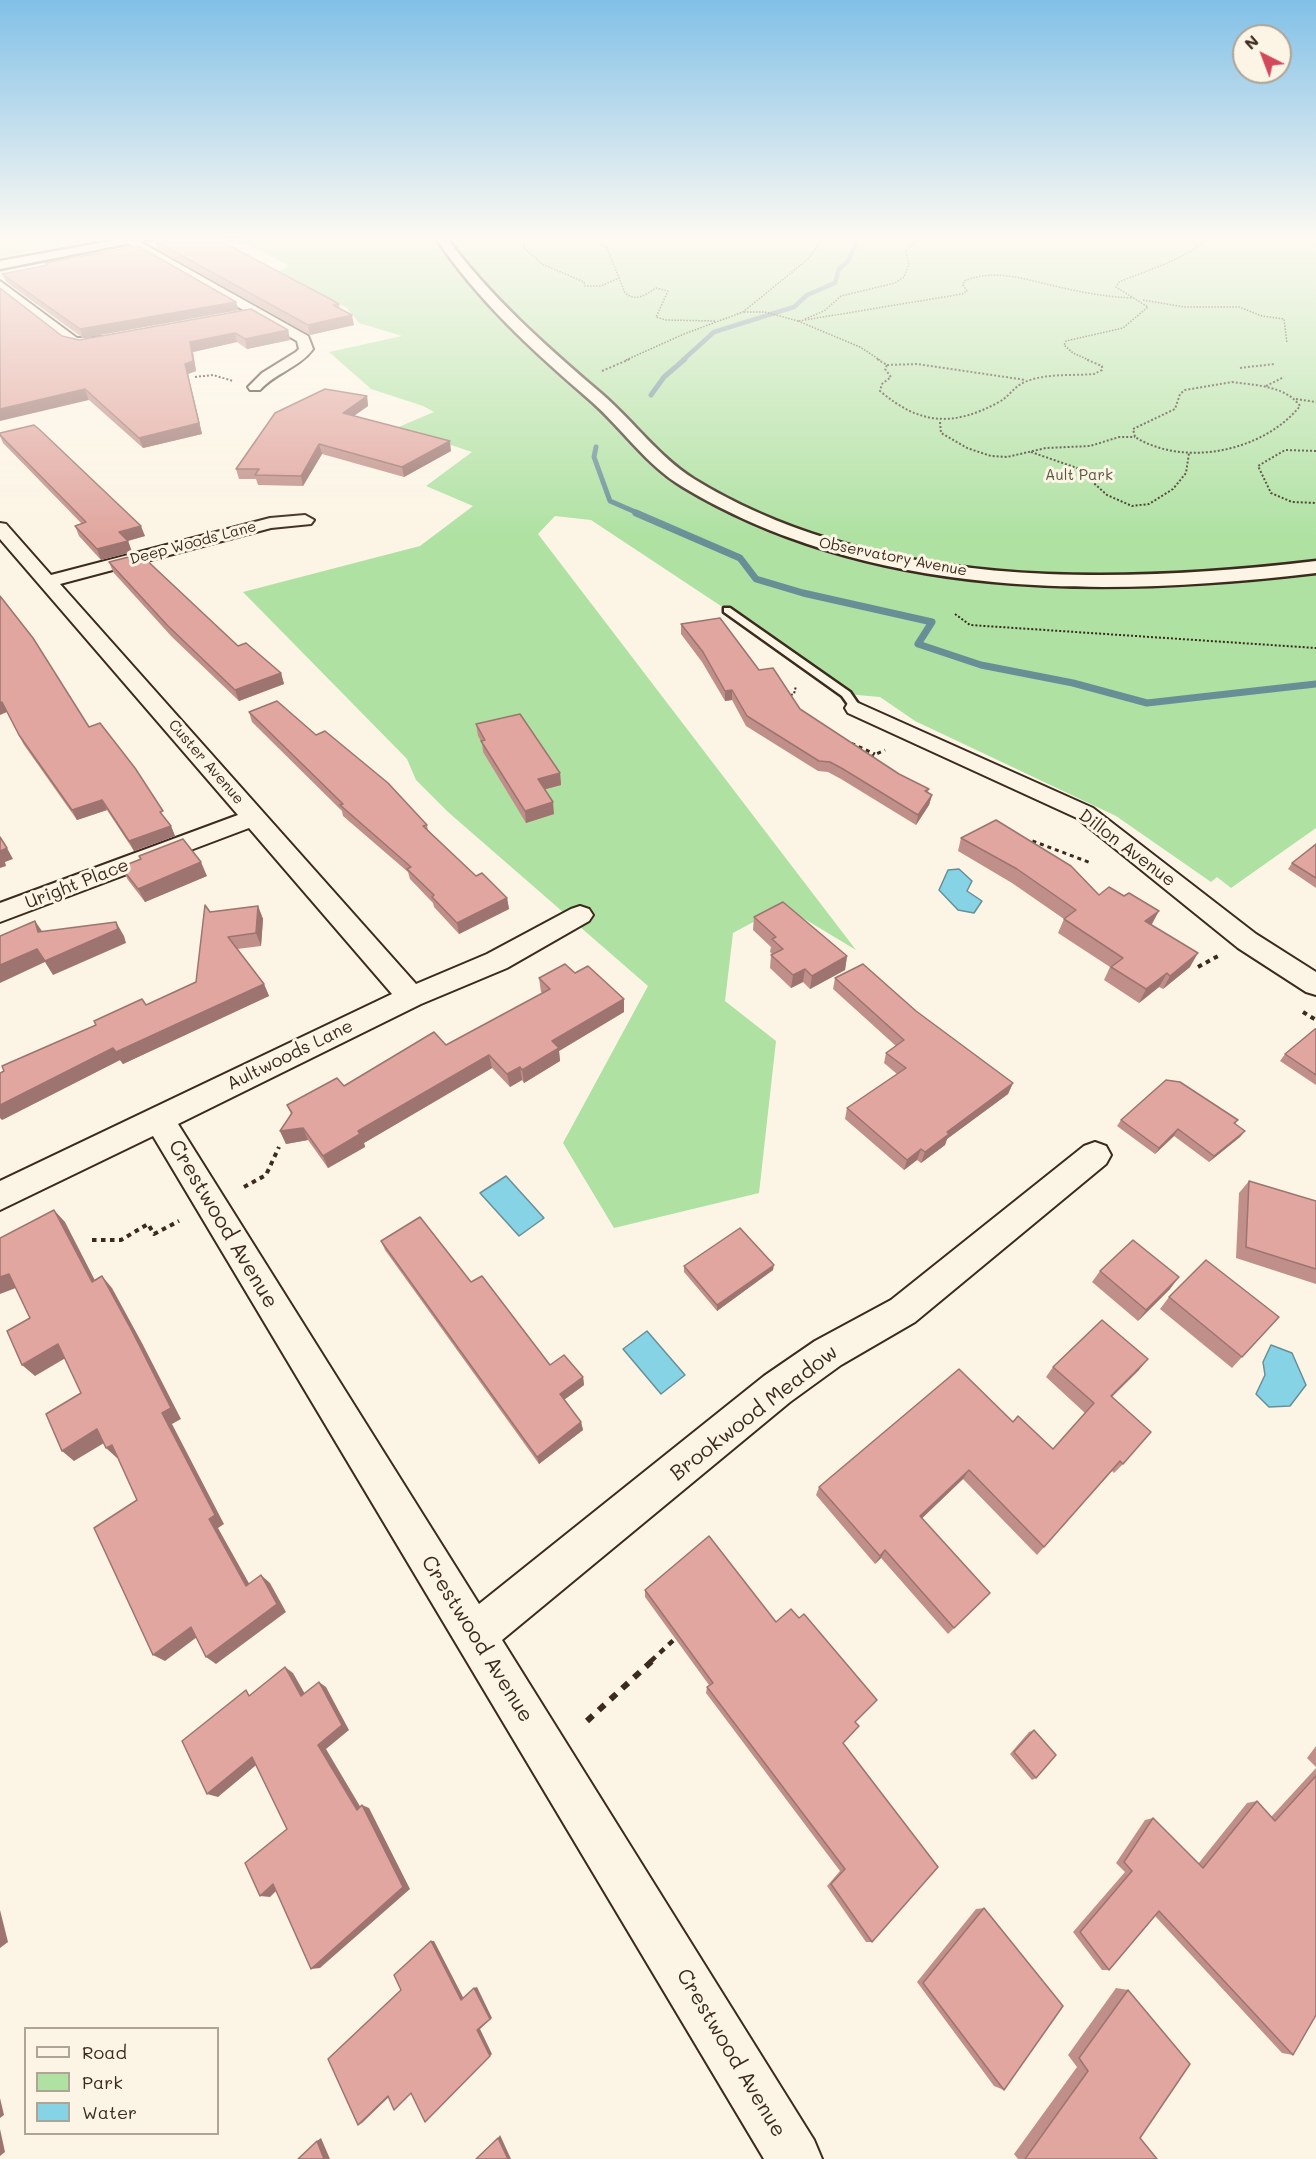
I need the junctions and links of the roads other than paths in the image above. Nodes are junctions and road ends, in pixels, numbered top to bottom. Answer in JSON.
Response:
{"nodes":[{"id":1,"x":68,"y":338,"type":"edge"},
{"id":2,"x":301,"y":338,"type":"edge"},
{"id":3,"x":528,"y":338,"type":"edge"},
{"id":4,"x":120,"y":339,"type":"edge"},
{"id":5,"x":255,"y":387,"type":"dead end"},
{"id":6,"x":305,"y":520,"type":"dead end"},
{"id":7,"x":0,"y":528,"type":"edge"},
{"id":8,"x":1316,"y":567,"type":"edge"},
{"id":9,"x":47,"y":582,"type":"junction"},
{"id":10,"x":728,"y":610,"type":"dead end"},
{"id":11,"x":856,"y":708,"type":"joint"},
{"id":12,"x":255,"y":817,"type":"junction"},
{"id":13,"x":0,"y":913,"type":"edge"},
{"id":14,"x":580,"y":915,"type":"dead end"},
{"id":15,"x":1316,"y":985,"type":"edge"},
{"id":16,"x":411,"y":997,"type":"junction"},
{"id":17,"x":159,"y":1119,"type":"junction"},
{"id":18,"x":1095,"y":1155,"type":"dead end"},
{"id":19,"x":0,"y":1196,"type":"edge"},
{"id":20,"x":475,"y":1635,"type":"junction"},
{"id":21,"x":795,"y":2159,"type":"edge"}],
"edges":[{"from":1,"to":4,"type":"street"},
{"from":2,"to":5,"type":"street"},
{"from":3,"to":8,"type":"street","name":"Observatory Avenue"},
{"from":6,"to":9,"type":"street","name":"Deep Woods Lane"},
{"from":7,"to":9,"type":"street","name":"Custer Avenue"},
{"from":9,"to":12,"type":"street","name":"Custer Avenue"},
{"from":10,"to":11,"type":"lane"},
{"from":11,"to":15,"type":"street","name":"Dillon Avenue"},
{"from":12,"to":13,"type":"street","name":"Uright Place"},
{"from":12,"to":16,"type":"street","name":"Custer Avenue"},
{"from":14,"to":16,"type":"street","name":"Aultwoods Lane"},
{"from":16,"to":17,"type":"street","name":"Aultwoods Lane"},
{"from":17,"to":19,"type":"street","name":"Aultwoods Lane"},
{"from":17,"to":20,"type":"street","name":"Crestwood Avenue"},
{"from":18,"to":20,"type":"street","name":"Brookwood Meadow"},
{"from":20,"to":21,"type":"street","name":"Crestwood Avenue"}]}
